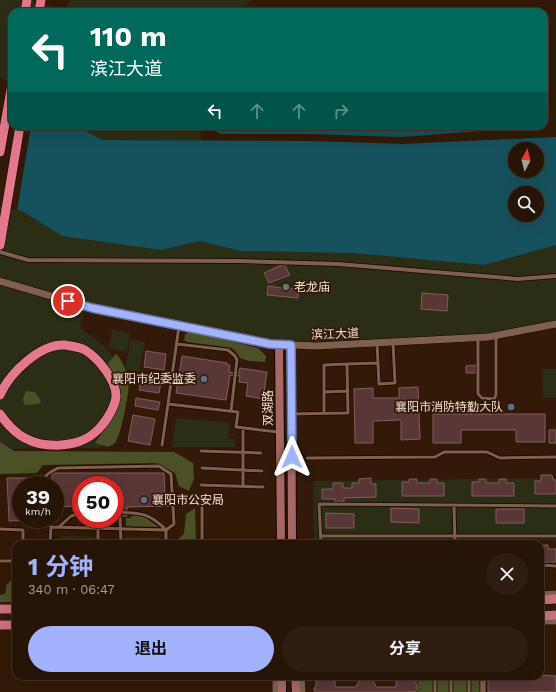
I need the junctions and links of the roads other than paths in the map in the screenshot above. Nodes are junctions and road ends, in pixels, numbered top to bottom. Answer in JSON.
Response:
{"nodes":[{"id":1,"x":8,"y":107,"type":"edge"},
{"id":2,"x":19,"y":130,"type":"edge"},
{"id":3,"x":0,"y":152,"type":"edge"},
{"id":4,"x":0,"y":245,"type":"edge"},
{"id":5,"x":0,"y":252,"type":"edge"},
{"id":6,"x":556,"y":276,"type":"edge"},
{"id":7,"x":0,"y":281,"type":"edge"},
{"id":8,"x":556,"y":324,"type":"edge"},
{"id":9,"x":180,"y":325,"type":"junction"},
{"id":10,"x":496,"y":336,"type":"junction"},
{"id":11,"x":478,"y":338,"type":"junction"},
{"id":12,"x":393,"y":342,"type":"junction"},
{"id":13,"x":378,"y":343,"type":"junction"},
{"id":14,"x":177,"y":344,"type":"junction"},
{"id":15,"x":279,"y":344,"type":"junction"},
{"id":16,"x":291,"y":345,"type":"junction"},
{"id":17,"x":378,"y":363,"type":"junction"},
{"id":18,"x":347,"y":364,"type":"junction"},
{"id":19,"x":348,"y":391,"type":"junction"},
{"id":20,"x":324,"y":392,"type":"junction"},
{"id":21,"x":0,"y":394,"type":"edge"},
{"id":22,"x":168,"y":404,"type":"junction"},
{"id":23,"x":230,"y":411,"type":"junction"},
{"id":24,"x":324,"y":413,"type":"junction"},
{"id":25,"x":0,"y":414,"type":"edge"},
{"id":26,"x":292,"y":414,"type":"junction"},
{"id":27,"x":243,"y":428,"type":"junction"},
{"id":28,"x":280,"y":432,"type":"junction"},
{"id":29,"x":162,"y":444,"type":"dead end"},
{"id":30,"x":201,"y":451,"type":"dead end"},
{"id":31,"x":243,"y":452,"type":"junction"},
{"id":32,"x":261,"y":453,"type":"dead end"},
{"id":33,"x":556,"y":457,"type":"edge"},
{"id":34,"x":307,"y":458,"type":"dead end"},
{"id":35,"x":202,"y":468,"type":"dead end"},
{"id":36,"x":243,"y":470,"type":"junction"},
{"id":37,"x":262,"y":471,"type":"dead end"},
{"id":38,"x":45,"y":476,"type":"edge"},
{"id":39,"x":201,"y":485,"type":"dead end"},
{"id":40,"x":243,"y":486,"type":"junction"},
{"id":41,"x":263,"y":487,"type":"dead end"},
{"id":42,"x":454,"y":505,"type":"junction"},
{"id":43,"x":556,"y":506,"type":"edge"},
{"id":44,"x":202,"y":507,"type":"dead end"},
{"id":45,"x":124,"y":512,"type":"edge"},
{"id":46,"x":72,"y":516,"type":"edge"},
{"id":47,"x":64,"y":522,"type":"edge"},
{"id":48,"x":50,"y":528,"type":"edge"},
{"id":49,"x":98,"y":528,"type":"joint"},
{"id":50,"x":0,"y":529,"type":"edge"},
{"id":51,"x":120,"y":529,"type":"junction"},
{"id":52,"x":166,"y":530,"type":"junction"},
{"id":53,"x":455,"y":535,"type":"junction"},
{"id":54,"x":321,"y":536,"type":"junction"},
{"id":55,"x":556,"y":536,"type":"edge"},
{"id":56,"x":22,"y":540,"type":"edge"},
{"id":57,"x":50,"y":540,"type":"edge"},
{"id":58,"x":98,"y":540,"type":"edge"},
{"id":59,"x":121,"y":540,"type":"edge"},
{"id":60,"x":166,"y":540,"type":"edge"},
{"id":61,"x":202,"y":540,"type":"edge"},
{"id":62,"x":281,"y":540,"type":"edge"},
{"id":63,"x":292,"y":540,"type":"edge"},
{"id":64,"x":321,"y":540,"type":"edge"},
{"id":65,"x":455,"y":540,"type":"edge"},
{"id":66,"x":0,"y":561,"type":"edge"},
{"id":67,"x":12,"y":561,"type":"edge"},
{"id":68,"x":544,"y":565,"type":"edge"},
{"id":69,"x":556,"y":566,"type":"edge"},
{"id":70,"x":556,"y":594,"type":"edge"},
{"id":71,"x":544,"y":595,"type":"edge"},
{"id":72,"x":556,"y":599,"type":"edge"},
{"id":73,"x":544,"y":600,"type":"edge"},
{"id":74,"x":0,"y":604,"type":"edge"},
{"id":75,"x":12,"y":604,"type":"edge"},
{"id":76,"x":12,"y":608,"type":"edge"},
{"id":77,"x":0,"y":609,"type":"edge"},
{"id":78,"x":556,"y":615,"type":"edge"},
{"id":79,"x":544,"y":616,"type":"edge"},
{"id":80,"x":544,"y":621,"type":"edge"},
{"id":81,"x":556,"y":621,"type":"edge"},
{"id":82,"x":0,"y":625,"type":"edge"},
{"id":83,"x":12,"y":625,"type":"edge"},
{"id":84,"x":12,"y":631,"type":"edge"},
{"id":85,"x":0,"y":632,"type":"edge"},
{"id":86,"x":276,"y":680,"type":"edge"},
{"id":87,"x":282,"y":680,"type":"edge"},
{"id":88,"x":295,"y":680,"type":"edge"},
{"id":89,"x":301,"y":680,"type":"edge"},
{"id":90,"x":435,"y":680,"type":"edge"},
{"id":91,"x":451,"y":680,"type":"edge"},
{"id":92,"x":469,"y":680,"type":"edge"},
{"id":93,"x":483,"y":680,"type":"edge"},
{"id":94,"x":276,"y":692,"type":"edge"},
{"id":95,"x":282,"y":692,"type":"edge"},
{"id":96,"x":296,"y":692,"type":"edge"},
{"id":97,"x":302,"y":692,"type":"edge"},
{"id":98,"x":435,"y":692,"type":"edge"},
{"id":99,"x":451,"y":692,"type":"edge"},
{"id":100,"x":469,"y":692,"type":"edge"},
{"id":101,"x":483,"y":692,"type":"edge"}],
"edges":[{"from":1,"to":3,"type":"highway"},
{"from":2,"to":4,"type":"highway"},
{"from":5,"to":6,"type":"street"},
{"from":7,"to":9,"type":"street","name":"滨江大道"},
{"from":8,"to":10,"type":"street","name":"滨江大道"},
{"from":9,"to":14,"type":"lane"},
{"from":9,"to":15,"type":"street","name":"滨江大道"},
{"from":10,"to":11,"type":"street","name":"滨江大道"},
{"from":10,"to":11,"type":"lane"},
{"from":11,"to":12,"type":"street","name":"滨江大道"},
{"from":12,"to":13,"type":"street","name":"滨江大道"},
{"from":12,"to":17,"type":"lane"},
{"from":13,"to":16,"type":"street","name":"滨江大道"},
{"from":13,"to":17,"type":"lane"},
{"from":14,"to":22,"type":"lane"},
{"from":14,"to":23,"type":"lane"},
{"from":15,"to":16,"type":"street","name":"滨江大道"},
{"from":15,"to":28,"type":"main road","name":"双湖路"},
{"from":16,"to":26,"type":"main road","name":"双湖路"},
{"from":17,"to":18,"type":"lane"},
{"from":18,"to":19,"type":"lane"},
{"from":18,"to":20,"type":"lane"},
{"from":19,"to":20,"type":"lane"},
{"from":19,"to":24,"type":"lane"},
{"from":20,"to":24,"type":"lane"},
{"from":21,"to":25,"type":"highway"},
{"from":22,"to":23,"type":"lane"},
{"from":22,"to":29,"type":"lane"},
{"from":23,"to":27,"type":"lane"},
{"from":24,"to":26,"type":"lane"},
{"from":26,"to":63,"type":"main road","name":"双湖路"},
{"from":27,"to":28,"type":"lane"},
{"from":27,"to":31,"type":"lane"},
{"from":28,"to":62,"type":"main road","name":"双湖路"},
{"from":30,"to":31,"type":"lane"},
{"from":31,"to":32,"type":"lane"},
{"from":31,"to":36,"type":"lane"},
{"from":33,"to":34,"type":"lane"},
{"from":35,"to":36,"type":"lane"},
{"from":36,"to":37,"type":"lane"},
{"from":36,"to":40,"type":"lane"},
{"from":38,"to":52,"type":"lane"},
{"from":39,"to":40,"type":"lane"},
{"from":40,"to":41,"type":"lane"},
{"from":42,"to":43,"type":"lane"},
{"from":42,"to":53,"type":"lane"},
{"from":42,"to":54,"type":"lane"},
{"from":44,"to":61,"type":"lane"},
{"from":45,"to":52,"type":"lane"},
{"from":46,"to":47,"type":"lane"},
{"from":48,"to":57,"type":"lane"},
{"from":49,"to":51,"type":"lane"},
{"from":49,"to":58,"type":"lane"},
{"from":50,"to":56,"type":"lane"},
{"from":51,"to":52,"type":"lane"},
{"from":51,"to":59,"type":"lane"},
{"from":52,"to":60,"type":"lane"},
{"from":53,"to":54,"type":"lane"},
{"from":53,"to":55,"type":"lane"},
{"from":53,"to":65,"type":"lane"},
{"from":54,"to":64,"type":"lane"},
{"from":66,"to":67,"type":"lane"},
{"from":68,"to":69,"type":"lane"},
{"from":70,"to":71,"type":"street"},
{"from":72,"to":73,"type":"main road"},
{"from":74,"to":75,"type":"main road"},
{"from":76,"to":77,"type":"main road"},
{"from":78,"to":79,"type":"main road"},
{"from":80,"to":81,"type":"street"},
{"from":82,"to":83,"type":"main road"},
{"from":84,"to":85,"type":"main road"},
{"from":86,"to":94,"type":"street"},
{"from":87,"to":95,"type":"main road"},
{"from":88,"to":96,"type":"main road"},
{"from":89,"to":97,"type":"street"},
{"from":90,"to":98,"type":"lane"},
{"from":91,"to":99,"type":"lane"},
{"from":92,"to":100,"type":"lane"},
{"from":93,"to":101,"type":"street"}]}
